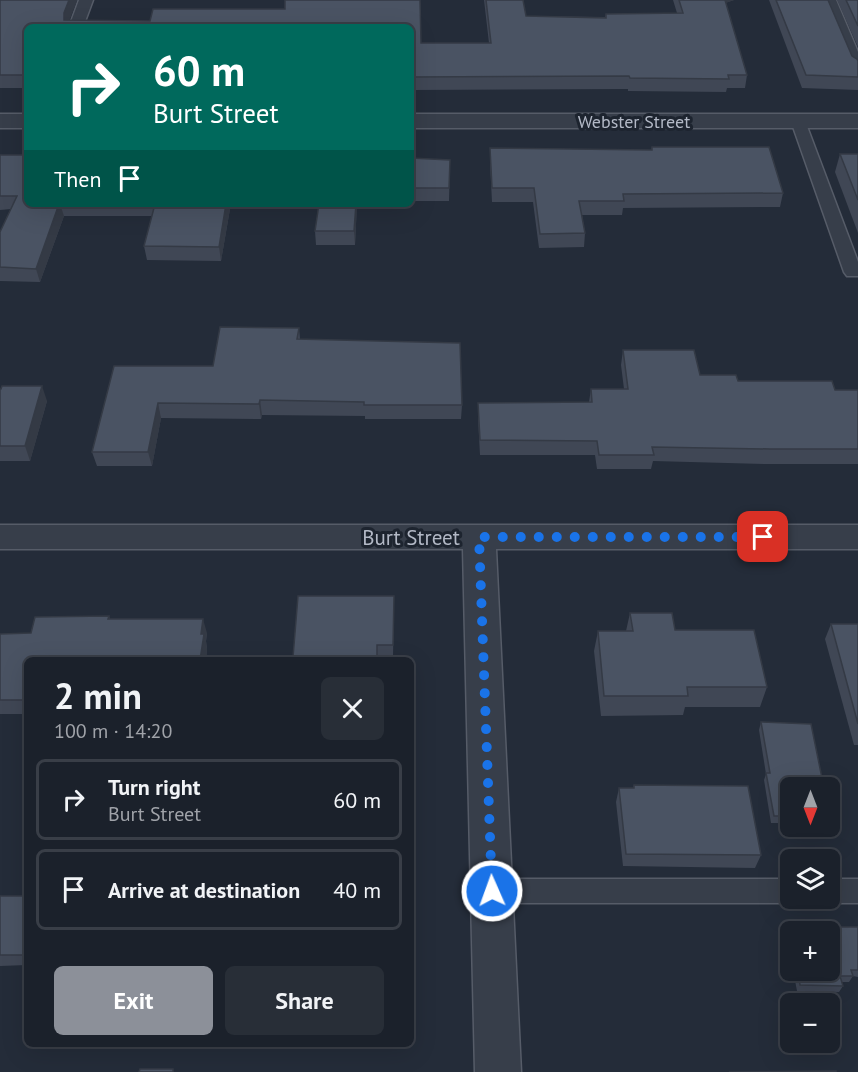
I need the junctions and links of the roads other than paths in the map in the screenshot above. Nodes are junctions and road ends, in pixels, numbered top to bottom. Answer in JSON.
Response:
{"nodes":[{"id":1,"x":86,"y":0,"type":"edge"},
{"id":2,"x":829,"y":0,"type":"edge"},
{"id":3,"x":77,"y":24,"type":"edge"},
{"id":4,"x":858,"y":68,"type":"edge"},
{"id":5,"x":414,"y":121,"type":"edge"},
{"id":6,"x":798,"y":121,"type":"junction"},
{"id":7,"x":858,"y":121,"type":"edge"},
{"id":8,"x":0,"y":122,"type":"edge"},
{"id":9,"x":24,"y":122,"type":"edge"},
{"id":10,"x":852,"y":272,"type":"dead end"},
{"id":11,"x":0,"y":537,"type":"edge"},
{"id":12,"x":479,"y":537,"type":"junction"},
{"id":13,"x":858,"y":537,"type":"edge"},
{"id":14,"x":492,"y":891,"type":"junction"},
{"id":15,"x":780,"y":891,"type":"edge"},
{"id":16,"x":840,"y":891,"type":"edge"},
{"id":17,"x":858,"y":891,"type":"edge"},
{"id":18,"x":498,"y":1072,"type":"edge"}],
"edges":[{"from":1,"to":3,"type":"lane"},
{"from":2,"to":4,"type":"lane"},
{"from":5,"to":6,"type":"street","name":"Webster Street"},
{"from":6,"to":7,"type":"street","name":"Webster Street"},
{"from":6,"to":10,"type":"lane"},
{"from":8,"to":9,"type":"street"},
{"from":11,"to":12,"type":"street","name":"Burt Street"},
{"from":12,"to":13,"type":"street","name":"Burt Street"},
{"from":12,"to":14,"type":"street"},
{"from":14,"to":15,"type":"lane"},
{"from":14,"to":18,"type":"street"},
{"from":16,"to":17,"type":"lane"}]}
